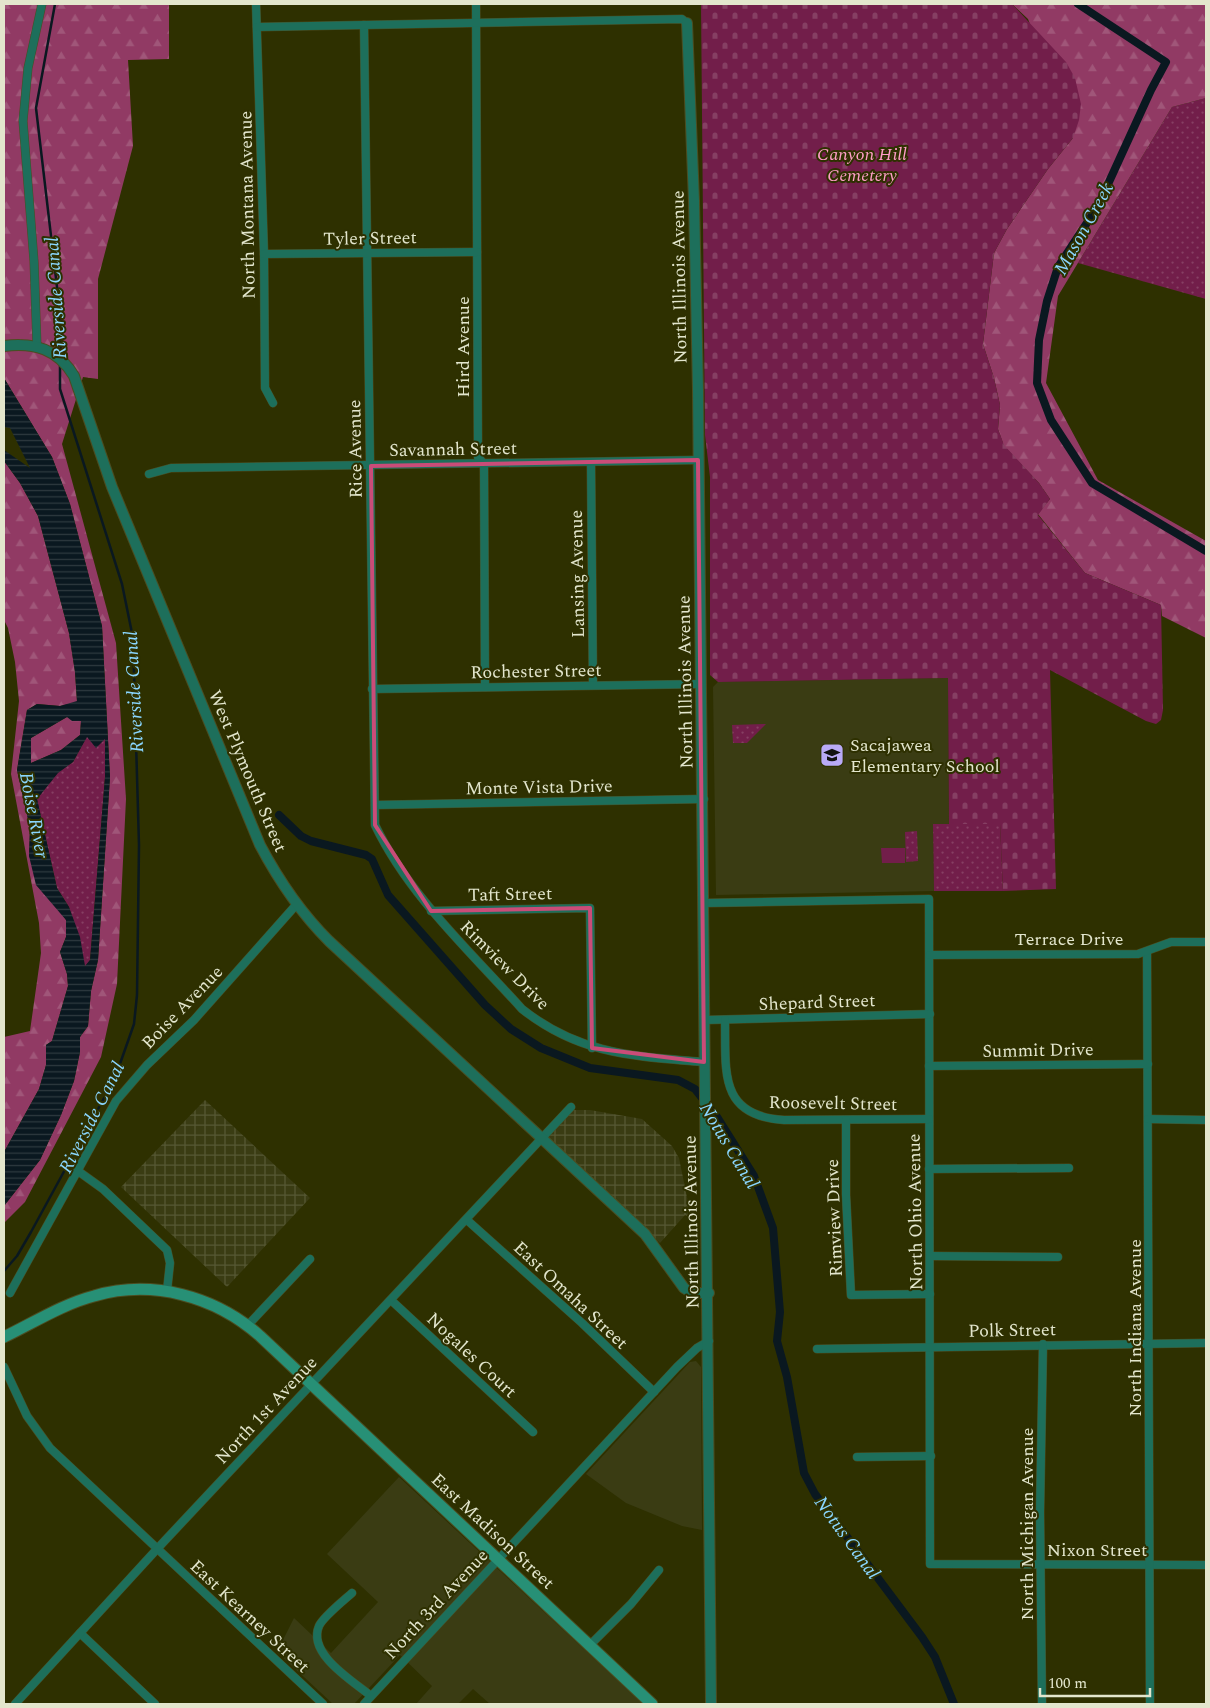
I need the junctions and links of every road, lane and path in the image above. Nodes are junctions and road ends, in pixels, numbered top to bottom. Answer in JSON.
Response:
{"nodes":[{"id":1,"x":42,"y":4,"type":"edge"},
{"id":2,"x":256,"y":4,"type":"edge"},
{"id":3,"x":476,"y":4,"type":"edge"},
{"id":4,"x":476,"y":22,"type":"junction"},
{"id":5,"x":687,"y":24,"type":"joint"},
{"id":6,"x":364,"y":25,"type":"junction"},
{"id":7,"x":257,"y":28,"type":"junction"},
{"id":8,"x":477,"y":252,"type":"junction"},
{"id":9,"x":367,"y":253,"type":"junction"},
{"id":10,"x":264,"y":254,"type":"junction"},
{"id":11,"x":4,"y":346,"type":"edge"},
{"id":12,"x":37,"y":346,"type":"junction"},
{"id":13,"x":272,"y":403,"type":"dead end"},
{"id":14,"x":698,"y":460,"type":"junction"},
{"id":15,"x":592,"y":463,"type":"junction"},
{"id":16,"x":484,"y":464,"type":"junction"},
{"id":17,"x":370,"y":466,"type":"junction"},
{"id":18,"x":149,"y":474,"type":"dead end"},
{"id":19,"x":701,"y":684,"type":"junction"},
{"id":20,"x":593,"y":685,"type":"junction"},
{"id":21,"x":485,"y":687,"type":"junction"},
{"id":22,"x":372,"y":689,"type":"junction"},
{"id":23,"x":704,"y":799,"type":"junction"},
{"id":24,"x":375,"y":806,"type":"junction"},
{"id":25,"x":399,"y":866,"type":"joint"},
{"id":26,"x":705,"y":903,"type":"junction"},
{"id":27,"x":296,"y":905,"type":"junction"},
{"id":28,"x":431,"y":911,"type":"junction"},
{"id":29,"x":1206,"y":942,"type":"edge"},
{"id":30,"x":1147,"y":952,"type":"junction"},
{"id":31,"x":930,"y":955,"type":"junction"},
{"id":32,"x":930,"y":1014,"type":"junction"},
{"id":33,"x":705,"y":1020,"type":"junction"},
{"id":34,"x":725,"y":1020,"type":"junction"},
{"id":35,"x":592,"y":1048,"type":"junction"},
{"id":36,"x":704,"y":1062,"type":"junction"},
{"id":37,"x":1148,"y":1064,"type":"junction"},
{"id":38,"x":929,"y":1066,"type":"junction"},
{"id":39,"x":571,"y":1107,"type":"dead end"},
{"id":40,"x":929,"y":1119,"type":"junction"},
{"id":41,"x":846,"y":1120,"type":"junction"},
{"id":42,"x":1148,"y":1120,"type":"junction"},
{"id":43,"x":1206,"y":1120,"type":"edge"},
{"id":44,"x":542,"y":1138,"type":"junction"},
{"id":45,"x":1069,"y":1168,"type":"dead end"},
{"id":46,"x":929,"y":1169,"type":"junction"},
{"id":47,"x":78,"y":1171,"type":"junction"},
{"id":48,"x":467,"y":1220,"type":"junction"},
{"id":49,"x":930,"y":1256,"type":"junction"},
{"id":50,"x":1058,"y":1257,"type":"dead end"},
{"id":51,"x":310,"y":1259,"type":"dead end"},
{"id":52,"x":167,"y":1291,"type":"junction"},
{"id":53,"x":10,"y":1294,"type":"dead end"},
{"id":54,"x":709,"y":1294,"type":"junction"},
{"id":55,"x":930,"y":1294,"type":"junction"},
{"id":56,"x":392,"y":1301,"type":"junction"},
{"id":57,"x":248,"y":1325,"type":"junction"},
{"id":58,"x":4,"y":1337,"type":"edge"},
{"id":59,"x":709,"y":1341,"type":"junction"},
{"id":60,"x":1150,"y":1343,"type":"junction"},
{"id":61,"x":1206,"y":1343,"type":"edge"},
{"id":62,"x":1043,"y":1344,"type":"junction"},
{"id":63,"x":931,"y":1346,"type":"junction"},
{"id":64,"x":817,"y":1349,"type":"dead end"},
{"id":65,"x":4,"y":1367,"type":"edge"},
{"id":66,"x":311,"y":1384,"type":"junction"},
{"id":67,"x":654,"y":1392,"type":"junction"},
{"id":68,"x":533,"y":1432,"type":"dead end"},
{"id":69,"x":931,"y":1456,"type":"junction"},
{"id":70,"x":857,"y":1457,"type":"dead end"},
{"id":71,"x":157,"y":1549,"type":"junction"},
{"id":72,"x":498,"y":1559,"type":"junction"},
{"id":73,"x":958,"y":1565,"type":"joint"},
{"id":74,"x":1040,"y":1565,"type":"junction"},
{"id":75,"x":1206,"y":1565,"type":"edge"},
{"id":76,"x":1150,"y":1566,"type":"junction"},
{"id":77,"x":659,"y":1570,"type":"dead end"},
{"id":78,"x":352,"y":1593,"type":"dead end"},
{"id":79,"x":80,"y":1633,"type":"junction"},
{"id":80,"x":589,"y":1646,"type":"junction"},
{"id":81,"x":371,"y":1696,"type":"junction"},
{"id":82,"x":15,"y":1704,"type":"edge"},
{"id":83,"x":155,"y":1704,"type":"edge"},
{"id":84,"x":323,"y":1704,"type":"edge"},
{"id":85,"x":364,"y":1704,"type":"edge"},
{"id":86,"x":652,"y":1704,"type":"edge"},
{"id":87,"x":711,"y":1704,"type":"edge"},
{"id":88,"x":1042,"y":1704,"type":"edge"},
{"id":89,"x":1150,"y":1704,"type":"edge"}],
"edges":[{"from":1,"to":12,"type":"street"},
{"from":2,"to":7,"type":"street","name":"North Montana Avenue"},
{"from":3,"to":4,"type":"street","name":"Hird Avenue"},
{"from":4,"to":5,"type":"street"},
{"from":4,"to":6,"type":"street"},
{"from":4,"to":8,"type":"street","name":"Hird Avenue"},
{"from":5,"to":14,"type":"street","name":"North Illinois Avenue"},
{"from":6,"to":7,"type":"street"},
{"from":6,"to":9,"type":"street","name":"Rice Avenue"},
{"from":7,"to":10,"type":"street","name":"North Montana Avenue"},
{"from":8,"to":9,"type":"street","name":"Tyler Street"},
{"from":8,"to":16,"type":"street","name":"Hird Avenue"},
{"from":9,"to":10,"type":"street","name":"Tyler Street"},
{"from":9,"to":17,"type":"street","name":"Rice Avenue"},
{"from":10,"to":13,"type":"street","name":"North Montana Avenue"},
{"from":11,"to":12,"type":"street","name":"West Plymouth Street"},
{"from":12,"to":27,"type":"street","name":"West Plymouth Street"},
{"from":14,"to":15,"type":"street","name":"Savannah Street"},
{"from":14,"to":19,"type":"street","name":"North Illinois Avenue"},
{"from":15,"to":16,"type":"street","name":"Savannah Street"},
{"from":15,"to":20,"type":"street","name":"Lansing Avenue"},
{"from":16,"to":17,"type":"street","name":"Savannah Street"},
{"from":16,"to":21,"type":"street","name":"Hird Avenue"},
{"from":17,"to":18,"type":"street","name":"Savannah Street"},
{"from":17,"to":22,"type":"street","name":"Rice Avenue"},
{"from":19,"to":20,"type":"street","name":"Rochester Street"},
{"from":19,"to":23,"type":"street","name":"North Illinois Avenue"},
{"from":20,"to":21,"type":"street","name":"Rochester Street"},
{"from":21,"to":22,"type":"street","name":"Rochester Street"},
{"from":22,"to":24,"type":"street","name":"Rice Avenue"},
{"from":23,"to":24,"type":"street","name":"Monte Vista Drive"},
{"from":23,"to":26,"type":"street","name":"North Illinois Avenue"},
{"from":24,"to":25,"type":"street","name":"Rice Avenue"},
{"from":25,"to":28,"type":"street","name":"Rimview Drive"},
{"from":26,"to":31,"type":"street","name":"North Ohio Avenue"},
{"from":26,"to":33,"type":"street","name":"North Illinois Avenue"},
{"from":27,"to":44,"type":"street","name":"West Plymouth Street"},
{"from":27,"to":47,"type":"street","name":"Boise Avenue"},
{"from":28,"to":35,"type":"street","name":"Rimview Drive"},
{"from":28,"to":35,"type":"street","name":"Taft Street"},
{"from":29,"to":30,"type":"street","name":"Terrace Drive"},
{"from":30,"to":31,"type":"street","name":"Terrace Drive"},
{"from":30,"to":37,"type":"street","name":"North Indiana Avenue"},
{"from":31,"to":32,"type":"street","name":"North Ohio Avenue"},
{"from":32,"to":34,"type":"street","name":"Shepard Street"},
{"from":32,"to":38,"type":"street","name":"North Ohio Avenue"},
{"from":33,"to":34,"type":"street","name":"Shepard Street"},
{"from":33,"to":36,"type":"street","name":"North Illinois Avenue"},
{"from":34,"to":41,"type":"street","name":"Roosevelt Street"},
{"from":35,"to":36,"type":"street","name":"Rimview Drive"},
{"from":36,"to":54,"type":"street","name":"North Illinois Avenue"},
{"from":37,"to":38,"type":"street","name":"Summit Drive"},
{"from":37,"to":42,"type":"street","name":"North Indiana Avenue"},
{"from":38,"to":40,"type":"street","name":"North Ohio Avenue"},
{"from":39,"to":44,"type":"street","name":"North 1st Avenue"},
{"from":40,"to":41,"type":"street","name":"Roosevelt Street"},
{"from":40,"to":46,"type":"street","name":"North Ohio Avenue"},
{"from":41,"to":55,"type":"street","name":"Rimview Drive"},
{"from":42,"to":43,"type":"street"},
{"from":42,"to":60,"type":"street","name":"North Indiana Avenue"},
{"from":44,"to":48,"type":"street","name":"North 1st Avenue"},
{"from":44,"to":54,"type":"street","name":"West Plymouth Street"},
{"from":45,"to":46,"type":"street"},
{"from":46,"to":49,"type":"street","name":"North Ohio Avenue"},
{"from":47,"to":52,"type":"street"},
{"from":47,"to":53,"type":"street","name":"Boise Avenue"},
{"from":48,"to":56,"type":"street","name":"North 1st Avenue"},
{"from":48,"to":67,"type":"street","name":"East Omaha Street"},
{"from":49,"to":50,"type":"street"},
{"from":49,"to":55,"type":"street","name":"North Ohio Avenue"},
{"from":51,"to":57,"type":"street"},
{"from":52,"to":57,"type":"main road","name":"East Madison Street"},
{"from":52,"to":58,"type":"main road","name":"East Madison Street"},
{"from":54,"to":59,"type":"street","name":"North Illinois Avenue"},
{"from":55,"to":63,"type":"street","name":"North Ohio Avenue"},
{"from":56,"to":66,"type":"street","name":"North 1st Avenue"},
{"from":56,"to":68,"type":"street","name":"Nogales Court"},
{"from":57,"to":66,"type":"main road","name":"East Madison Street"},
{"from":59,"to":67,"type":"street"},
{"from":59,"to":87,"type":"street","name":"North Illinois Avenue"},
{"from":60,"to":61,"type":"street","name":"Polk Street"},
{"from":60,"to":62,"type":"street","name":"Polk Street"},
{"from":60,"to":76,"type":"street","name":"North Indiana Avenue"},
{"from":62,"to":63,"type":"street","name":"Polk Street"},
{"from":62,"to":74,"type":"street","name":"North Michigan Avenue"},
{"from":63,"to":64,"type":"street","name":"Polk Street"},
{"from":63,"to":69,"type":"street","name":"North Ohio Avenue"},
{"from":65,"to":71,"type":"street","name":"East Kearney Street"},
{"from":66,"to":71,"type":"street","name":"North 1st Avenue"},
{"from":66,"to":72,"type":"main road","name":"East Madison Street"},
{"from":67,"to":72,"type":"street","name":"North 3rd Avenue"},
{"from":69,"to":70,"type":"street"},
{"from":69,"to":73,"type":"street","name":"North Ohio Avenue"},
{"from":71,"to":79,"type":"street","name":"North 1st Avenue"},
{"from":71,"to":84,"type":"street","name":"East Kearney Street"},
{"from":72,"to":80,"type":"main road","name":"East Madison Street"},
{"from":72,"to":81,"type":"street","name":"North 3rd Avenue"},
{"from":73,"to":74,"type":"street","name":"Nixon Street"},
{"from":74,"to":76,"type":"street","name":"Nixon Street"},
{"from":74,"to":88,"type":"street","name":"North Michigan Avenue"},
{"from":75,"to":76,"type":"street","name":"Nixon Street"},
{"from":76,"to":89,"type":"street","name":"North Indiana Avenue"},
{"from":77,"to":80,"type":"street"},
{"from":78,"to":81,"type":"street"},
{"from":79,"to":82,"type":"street","name":"North 1st Avenue"},
{"from":79,"to":83,"type":"street"},
{"from":80,"to":86,"type":"main road","name":"East Madison Street"},
{"from":81,"to":85,"type":"street","name":"North 3rd Avenue"}]}
